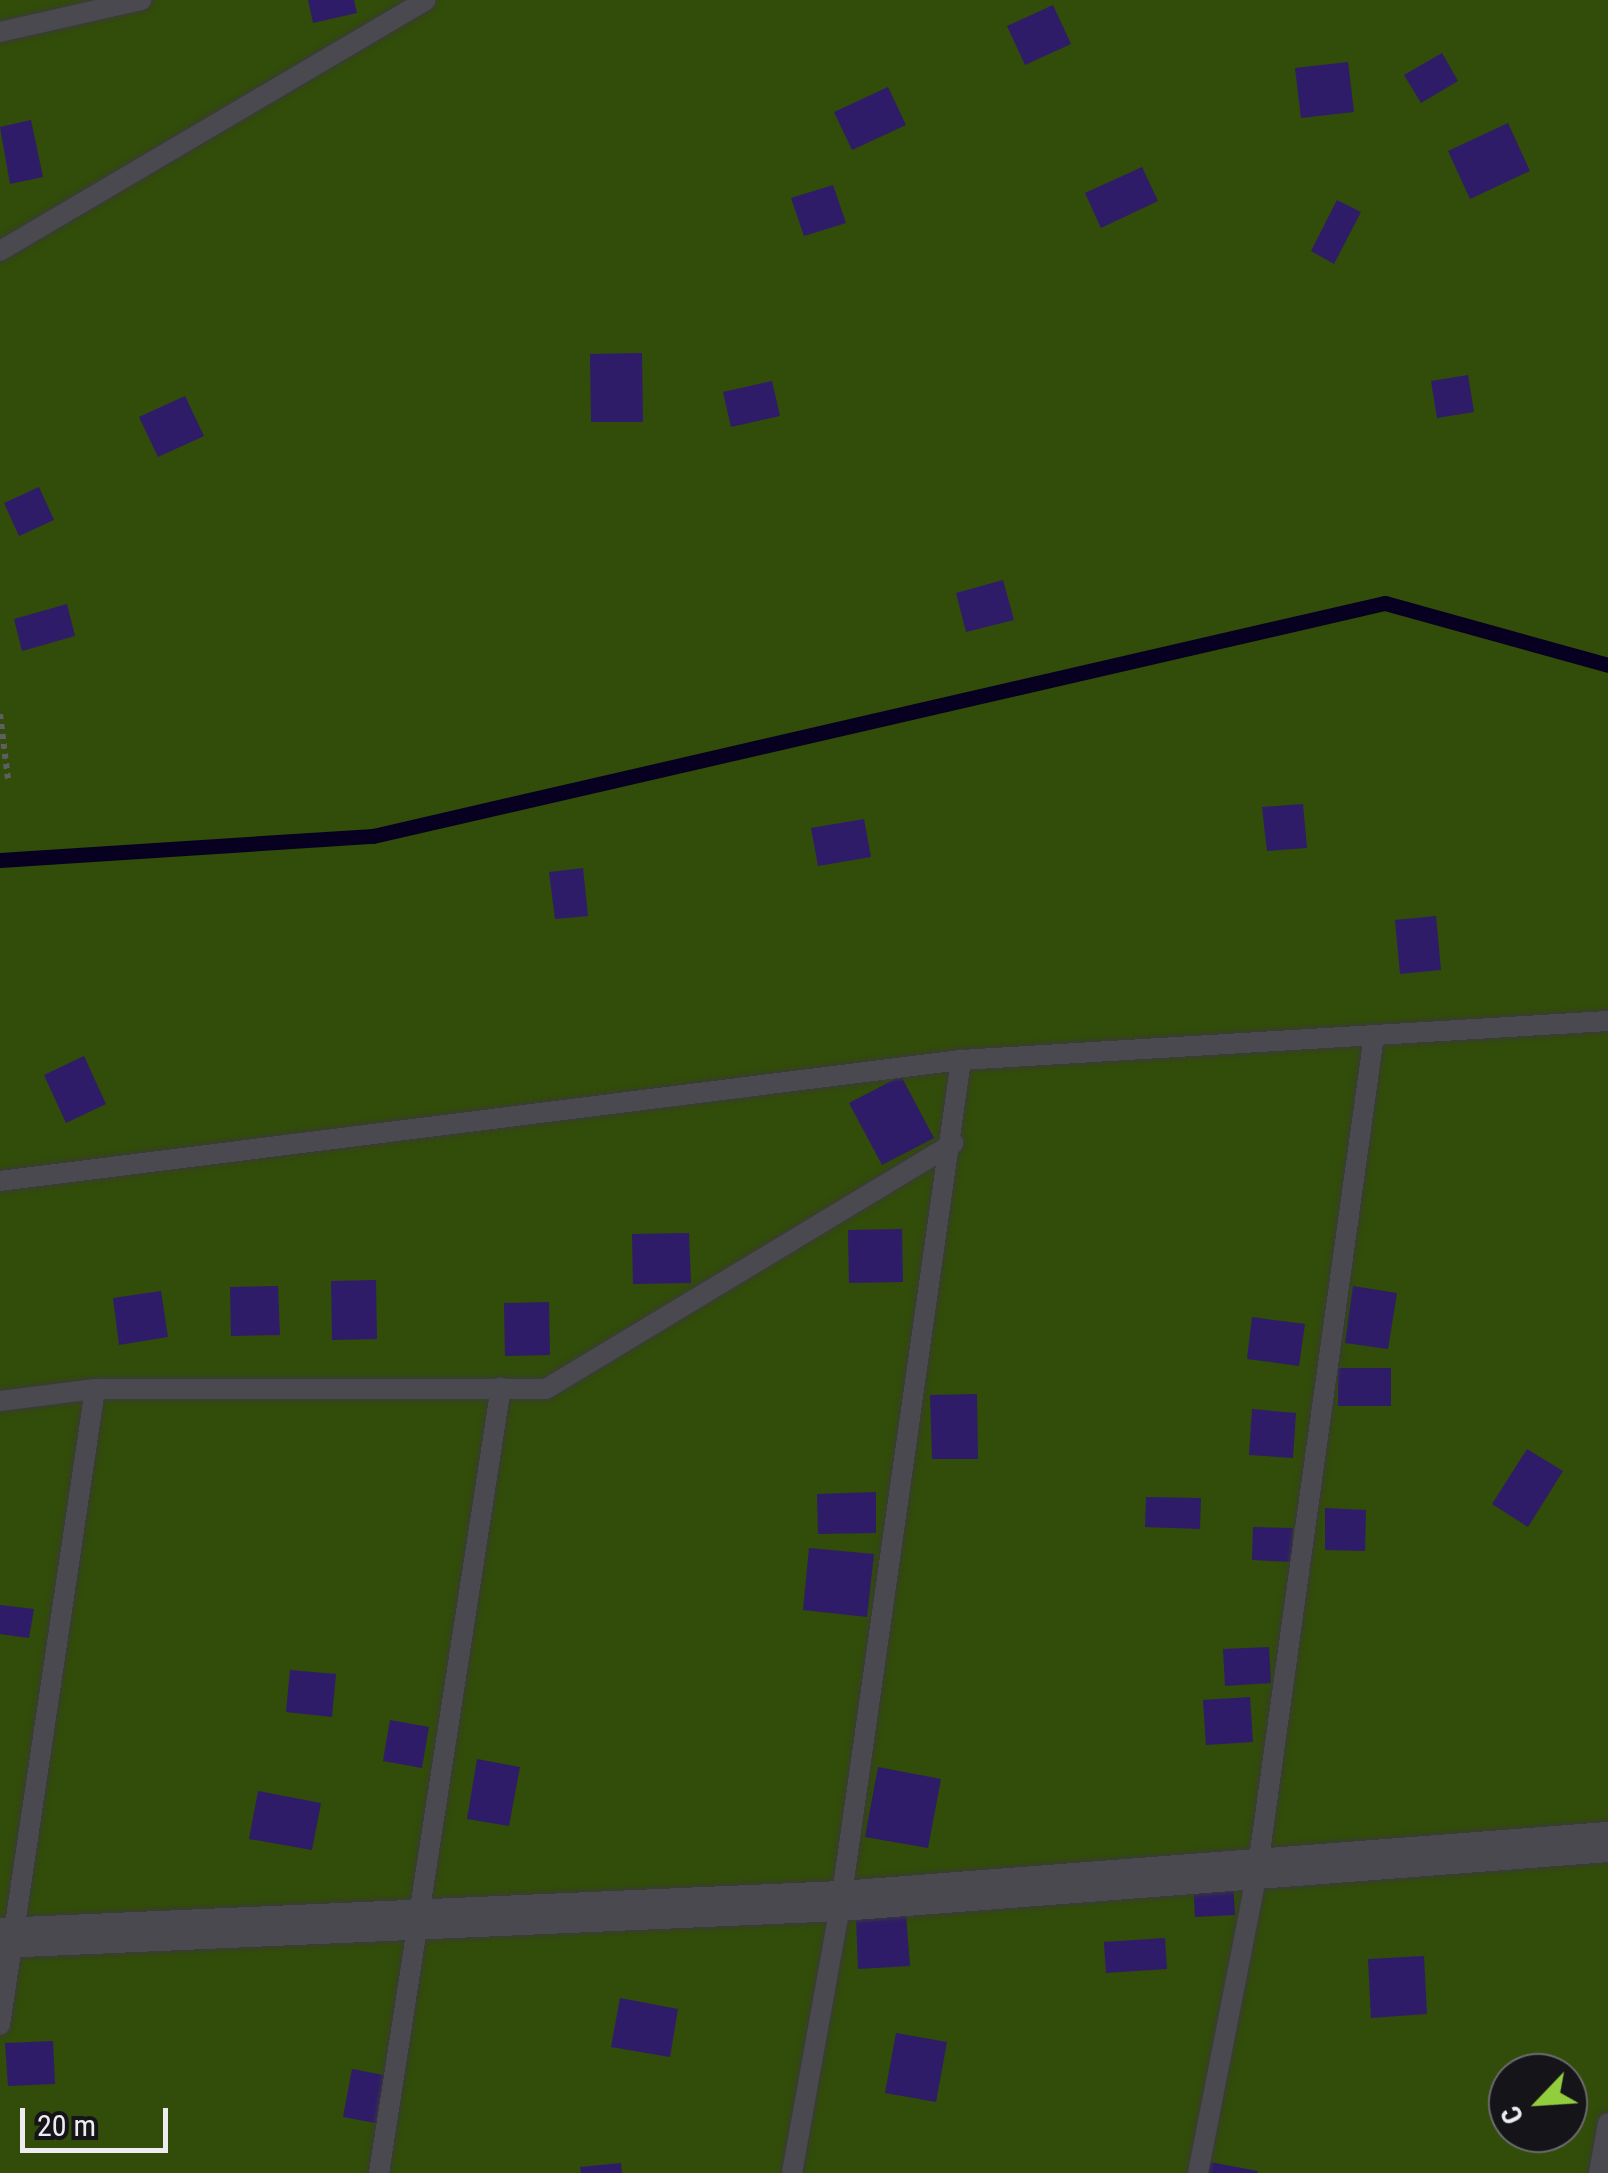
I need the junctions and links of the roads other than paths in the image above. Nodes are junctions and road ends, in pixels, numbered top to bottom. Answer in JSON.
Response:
{"nodes":[{"id":1,"x":140,"y":0,"type":"edge"},
{"id":2,"x":426,"y":0,"type":"edge"},
{"id":3,"x":0,"y":32,"type":"edge"},
{"id":4,"x":0,"y":251,"type":"edge"},
{"id":5,"x":1608,"y":1020,"type":"edge"},
{"id":6,"x":1373,"y":1042,"type":"junction"},
{"id":7,"x":961,"y":1060,"type":"junction"},
{"id":8,"x":953,"y":1142,"type":"junction"},
{"id":9,"x":0,"y":1182,"type":"edge"},
{"id":10,"x":501,"y":1387,"type":"junction"},
{"id":11,"x":95,"y":1389,"type":"junction"},
{"id":12,"x":0,"y":1401,"type":"edge"},
{"id":13,"x":1608,"y":1842,"type":"edge"},
{"id":14,"x":1258,"y":1866,"type":"junction"},
{"id":15,"x":841,"y":1901,"type":"junction"},
{"id":16,"x":426,"y":1914,"type":"junction"},
{"id":17,"x":8,"y":1938,"type":"edge"},
{"id":18,"x":0,"y":2025,"type":"edge"},
{"id":19,"x":1608,"y":2123,"type":"edge"},
{"id":20,"x":379,"y":2173,"type":"edge"},
{"id":21,"x":792,"y":2173,"type":"edge"},
{"id":22,"x":1198,"y":2173,"type":"edge"},
{"id":23,"x":1599,"y":2173,"type":"edge"}],
"edges":[{"from":1,"to":3,"type":"lane"},
{"from":2,"to":4,"type":"lane"},
{"from":5,"to":6,"type":"lane"},
{"from":6,"to":7,"type":"lane"},
{"from":6,"to":14,"type":"lane"},
{"from":7,"to":8,"type":"lane"},
{"from":7,"to":9,"type":"lane"},
{"from":8,"to":10,"type":"lane"},
{"from":8,"to":15,"type":"lane"},
{"from":10,"to":11,"type":"lane"},
{"from":10,"to":16,"type":"lane"},
{"from":11,"to":12,"type":"lane"},
{"from":11,"to":17,"type":"lane"},
{"from":13,"to":14,"type":"street"},
{"from":14,"to":15,"type":"street"},
{"from":14,"to":22,"type":"lane"},
{"from":15,"to":16,"type":"street"},
{"from":15,"to":21,"type":"lane"},
{"from":16,"to":17,"type":"street"},
{"from":16,"to":20,"type":"lane"},
{"from":17,"to":18,"type":"lane"},
{"from":19,"to":23,"type":"lane"}]}
